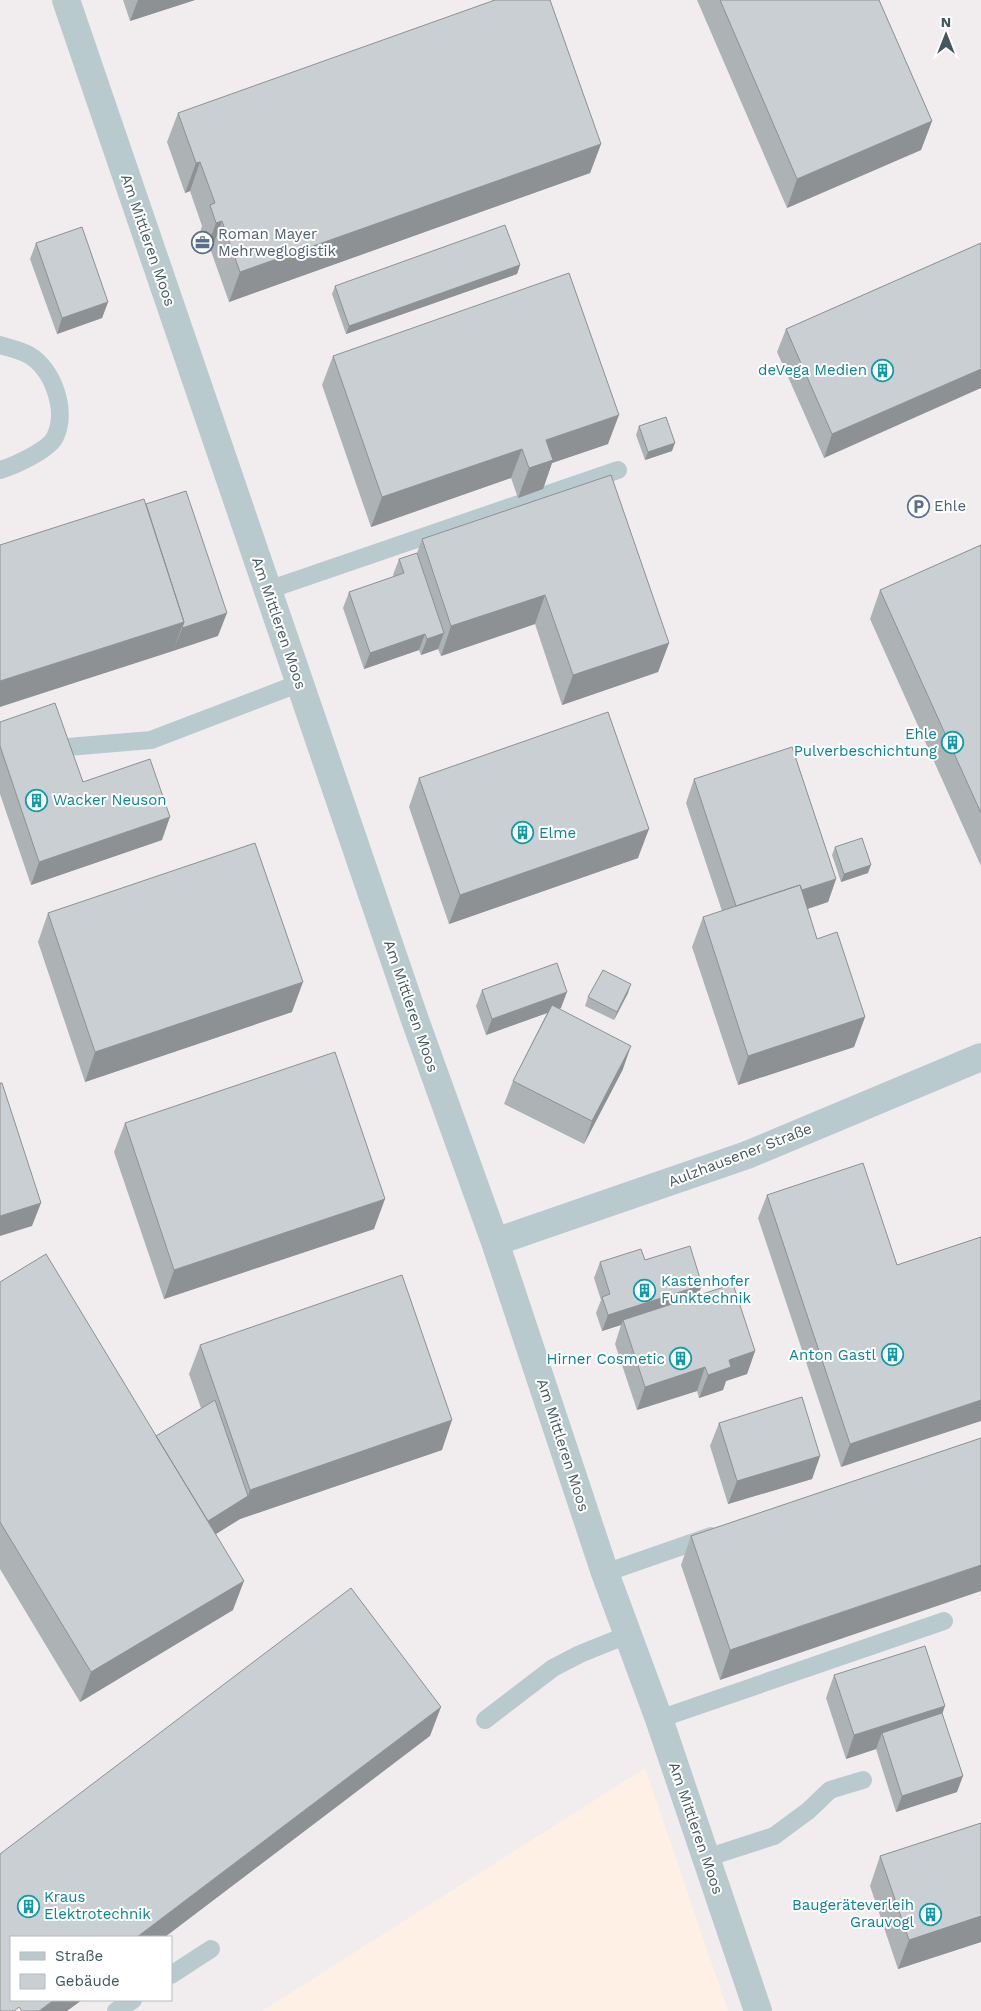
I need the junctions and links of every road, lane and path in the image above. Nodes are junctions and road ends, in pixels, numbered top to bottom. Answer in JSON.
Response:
{"nodes":[{"id":1,"x":66,"y":0,"type":"edge"},
{"id":2,"x":0,"y":345,"type":"edge"},
{"id":3,"x":0,"y":470,"type":"edge"},
{"id":4,"x":618,"y":470,"type":"dead end"},
{"id":5,"x":268,"y":590,"type":"junction"},
{"id":6,"x":300,"y":683,"type":"junction"},
{"id":7,"x":68,"y":747,"type":"edge"},
{"id":8,"x":981,"y":1057,"type":"edge"},
{"id":9,"x":495,"y":1242,"type":"junction"},
{"id":10,"x":728,"y":1531,"type":"edge"},
{"id":11,"x":605,"y":1573,"type":"junction"},
{"id":12,"x":944,"y":1621,"type":"dead end"},
{"id":13,"x":627,"y":1635,"type":"junction"},
{"id":14,"x":659,"y":1719,"type":"junction"},
{"id":15,"x":486,"y":1720,"type":"dead end"},
{"id":16,"x":863,"y":1780,"type":"dead end"},
{"id":17,"x":706,"y":1858,"type":"junction"},
{"id":18,"x":211,"y":1949,"type":"dead end"},
{"id":19,"x":172,"y":1974,"type":"edge"},
{"id":20,"x":131,"y":2001,"type":"edge"},
{"id":21,"x":116,"y":2011,"type":"edge"},
{"id":22,"x":758,"y":2011,"type":"edge"}],
"edges":[{"from":1,"to":5,"type":"street","name":"Am Mittleren Moos"},
{"from":2,"to":3,"type":"lane"},
{"from":4,"to":5,"type":"lane"},
{"from":5,"to":6,"type":"street","name":"Am Mittleren Moos"},
{"from":6,"to":7,"type":"lane"},
{"from":6,"to":9,"type":"street","name":"Am Mittleren Moos"},
{"from":8,"to":9,"type":"street","name":"Aulzhausener Straße"},
{"from":9,"to":11,"type":"street","name":"Am Mittleren Moos"},
{"from":10,"to":11,"type":"lane"},
{"from":11,"to":13,"type":"street","name":"Am Mittleren Moos"},
{"from":12,"to":14,"type":"lane"},
{"from":13,"to":14,"type":"street","name":"Am Mittleren Moos"},
{"from":13,"to":15,"type":"lane"},
{"from":14,"to":17,"type":"street","name":"Am Mittleren Moos"},
{"from":16,"to":17,"type":"lane"},
{"from":17,"to":22,"type":"street","name":"Am Mittleren Moos"},
{"from":18,"to":19,"type":"lane"},
{"from":20,"to":21,"type":"lane"}]}
